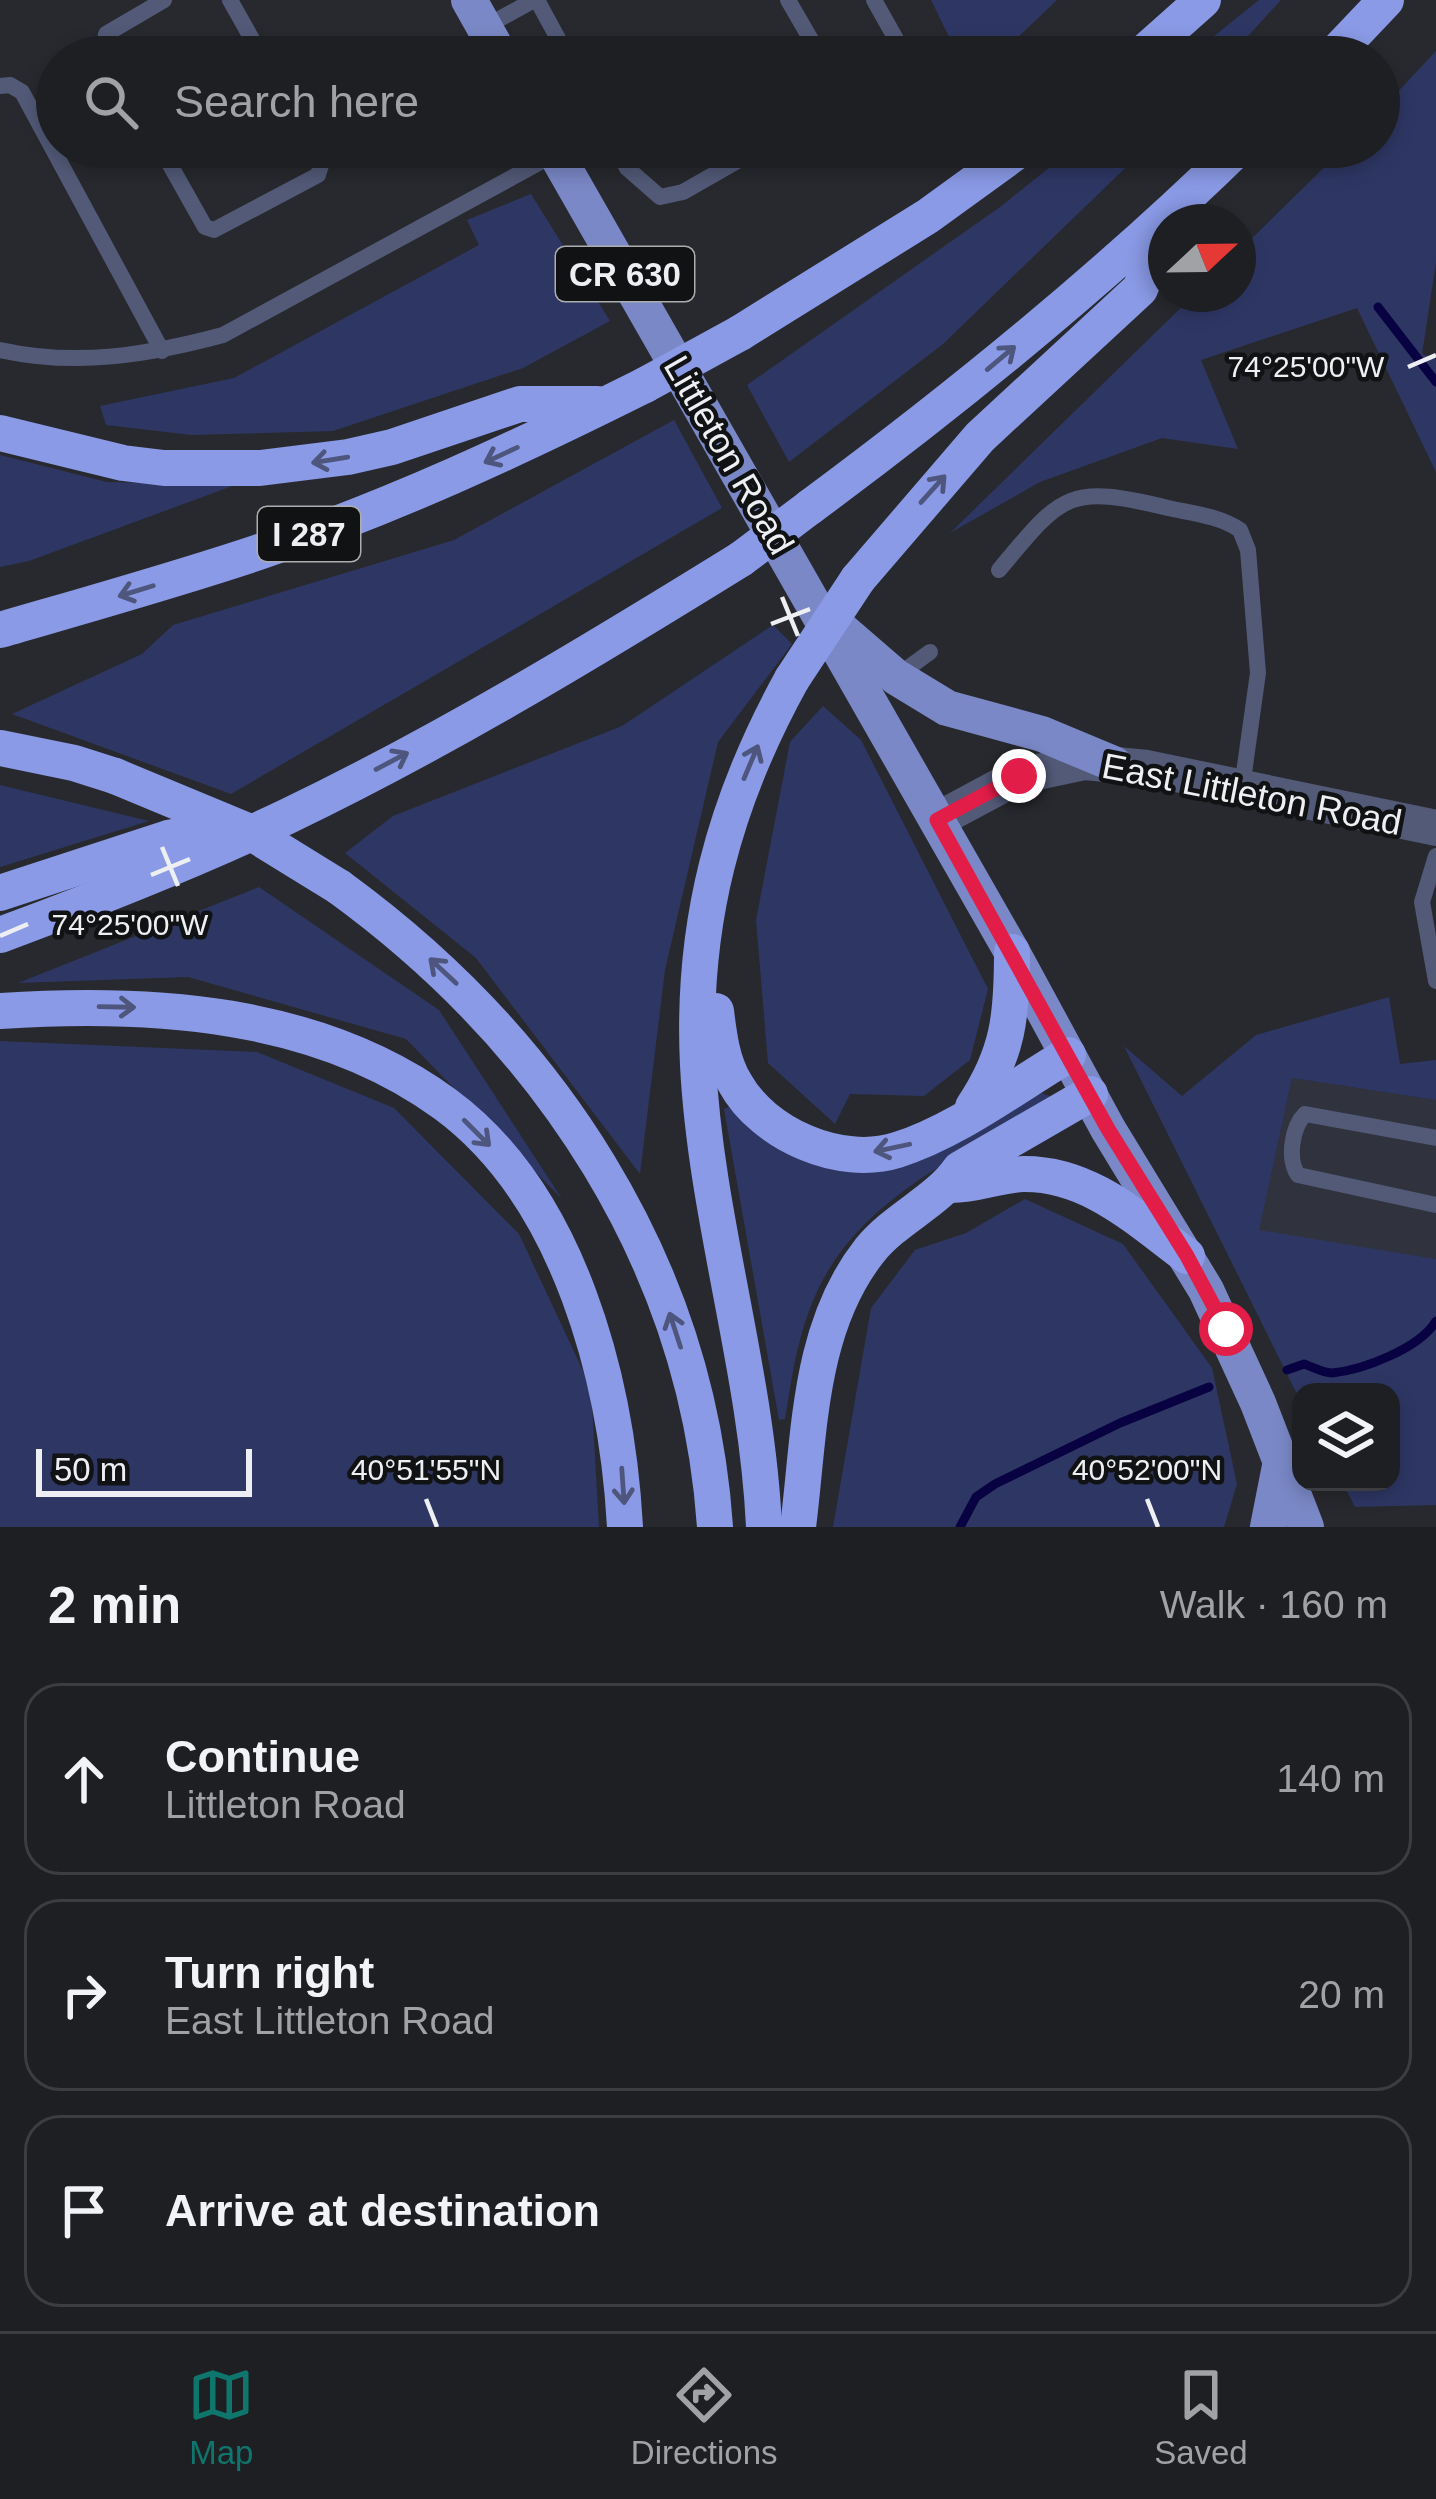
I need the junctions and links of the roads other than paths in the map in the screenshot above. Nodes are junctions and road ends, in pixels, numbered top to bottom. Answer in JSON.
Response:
{"nodes":[{"id":1,"x":164,"y":0,"type":"edge"},
{"id":2,"x":230,"y":0,"type":"edge"},
{"id":3,"x":536,"y":0,"type":"edge"},
{"id":4,"x":788,"y":0,"type":"edge"},
{"id":5,"x":874,"y":0,"type":"edge"},
{"id":6,"x":1204,"y":0,"type":"edge"},
{"id":7,"x":1386,"y":0,"type":"edge"},
{"id":8,"x":485,"y":28,"type":"edge"},
{"id":9,"x":106,"y":36,"type":"edge"},
{"id":10,"x":250,"y":36,"type":"edge"},
{"id":11,"x":556,"y":36,"type":"edge"},
{"id":12,"x":809,"y":36,"type":"edge"},
{"id":13,"x":894,"y":36,"type":"edge"},
{"id":14,"x":1163,"y":36,"type":"edge"},
{"id":15,"x":1352,"y":36,"type":"edge"},
{"id":16,"x":0,"y":86,"type":"edge"},
{"id":17,"x":36,"y":118,"type":"edge"},
{"id":18,"x":63,"y":168,"type":"edge"},
{"id":19,"x":172,"y":168,"type":"edge"},
{"id":20,"x":320,"y":168,"type":"edge"},
{"id":21,"x":522,"y":168,"type":"edge"},
{"id":22,"x":564,"y":168,"type":"edge"},
{"id":23,"x":630,"y":168,"type":"edge"},
{"id":24,"x":725,"y":168,"type":"edge"},
{"id":25,"x":994,"y":168,"type":"edge"},
{"id":26,"x":1219,"y":168,"type":"edge"},
{"id":27,"x":1183,"y":204,"type":"edge"},
{"id":28,"x":1148,"y":236,"type":"edge"},
{"id":29,"x":1148,"y":269,"type":"edge"},
{"id":30,"x":0,"y":350,"type":"edge"},
{"id":31,"x":162,"y":351,"type":"junction"},
{"id":32,"x":606,"y":404,"type":"junction"},
{"id":33,"x":0,"y":434,"type":"edge"},
{"id":34,"x":999,"y":570,"type":"dead end"},
{"id":35,"x":817,"y":608,"type":"junction"},
{"id":36,"x":0,"y":630,"type":"edge"},
{"id":37,"x":930,"y":652,"type":"dead end"},
{"id":38,"x":896,"y":677,"type":"junction"},
{"id":39,"x":0,"y":748,"type":"edge"},
{"id":40,"x":1114,"y":764,"type":"junction"},
{"id":41,"x":1242,"y":788,"type":"junction"},
{"id":42,"x":289,"y":816,"type":"junction"},
{"id":43,"x":937,"y":820,"type":"junction"},
{"id":44,"x":1436,"y":828,"type":"edge"},
{"id":45,"x":723,"y":832,"type":"junction"},
{"id":46,"x":1436,"y":856,"type":"edge"},
{"id":47,"x":0,"y":893,"type":"edge"},
{"id":48,"x":0,"y":935,"type":"edge"},
{"id":49,"x":1012,"y":952,"type":"junction"},
{"id":50,"x":1436,"y":981,"type":"edge"},
{"id":51,"x":0,"y":1011,"type":"edge"},
{"id":52,"x":1068,"y":1054,"type":"junction"},
{"id":53,"x":1090,"y":1094,"type":"junction"},
{"id":54,"x":968,"y":1114,"type":"junction"},
{"id":55,"x":1436,"y":1138,"type":"edge"},
{"id":56,"x":949,"y":1185,"type":"junction"},
{"id":57,"x":1436,"y":1202,"type":"edge"},
{"id":58,"x":1187,"y":1256,"type":"junction"},
{"id":59,"x":1281,"y":1460,"type":"junction"},
{"id":60,"x":625,"y":1527,"type":"edge"},
{"id":61,"x":715,"y":1527,"type":"edge"},
{"id":62,"x":764,"y":1527,"type":"edge"},
{"id":63,"x":798,"y":1527,"type":"edge"},
{"id":64,"x":1268,"y":1527,"type":"edge"},
{"id":65,"x":1306,"y":1527,"type":"edge"}],
"edges":[{"from":1,"to":9,"type":"lane"},
{"from":2,"to":10,"type":"lane"},
{"from":3,"to":8,"type":"lane"},
{"from":3,"to":11,"type":"lane"},
{"from":4,"to":12,"type":"lane"},
{"from":5,"to":13,"type":"lane"},
{"from":6,"to":14,"type":"highway"},
{"from":7,"to":15,"type":"highway"},
{"from":16,"to":17,"type":"lane"},
{"from":18,"to":31,"type":"lane"},
{"from":19,"to":20,"type":"lane"},
{"from":21,"to":31,"type":"lane"},
{"from":22,"to":35,"type":"main road","name":"Littleton Road","number":"CR 630"},
{"from":23,"to":24,"type":"lane"},
{"from":25,"to":32,"type":"highway","number":"I 287","bridge":true},
{"from":26,"to":27,"type":"highway"},
{"from":42,"to":28,"type":"highway","one_way":true,"bridge":true},
{"from":45,"to":29,"type":"highway","one_way":true,"bridge":true},
{"from":30,"to":31,"type":"lane"},
{"from":32,"to":33,"type":"highway","one_way":true},
{"from":32,"to":36,"type":"highway","number":"I 287","one_way":true},
{"from":34,"to":41,"type":"lane"},
{"from":35,"to":38,"type":"main road"},
{"from":35,"to":43,"type":"main road","name":"Littleton Road","number":"CR 630"},
{"from":37,"to":38,"type":"lane"},
{"from":38,"to":40,"type":"main road"},
{"from":61,"to":39,"type":"highway","one_way":true,"bridge":true},
{"from":40,"to":41,"type":"street","name":"East Littleton Road"},
{"from":40,"to":43,"type":"street","name":"East Littleton Road"},
{"from":41,"to":44,"type":"street","name":"East Littleton Road"},
{"from":42,"to":47,"type":"highway"},
{"from":42,"to":48,"type":"highway"},
{"from":43,"to":49,"type":"main road","name":"Littleton Road","number":"CR 630"},
{"from":54,"to":45,"type":"highway","one_way":true},
{"from":45,"to":62,"type":"highway"},
{"from":46,"to":50,"type":"lane"},
{"from":49,"to":52,"type":"main road","name":"Littleton Road","number":"CR 630"},
{"from":49,"to":54,"type":"highway"},
{"from":51,"to":60,"type":"highway","one_way":true},
{"from":52,"to":53,"type":"main road","name":"Littleton Road","number":"CR 630"},
{"from":52,"to":54,"type":"highway"},
{"from":53,"to":56,"type":"highway"},
{"from":53,"to":58,"type":"main road","name":"Littleton Road","number":"CR 630"},
{"from":55,"to":57,"type":"lane"},
{"from":56,"to":58,"type":"highway"},
{"from":56,"to":63,"type":"highway"},
{"from":58,"to":59,"type":"main road","name":"Littleton Road","number":"CR 630"},
{"from":59,"to":64,"type":"main road"},
{"from":59,"to":65,"type":"main road","name":"Littleton Road","number":"CR 630"}]}
